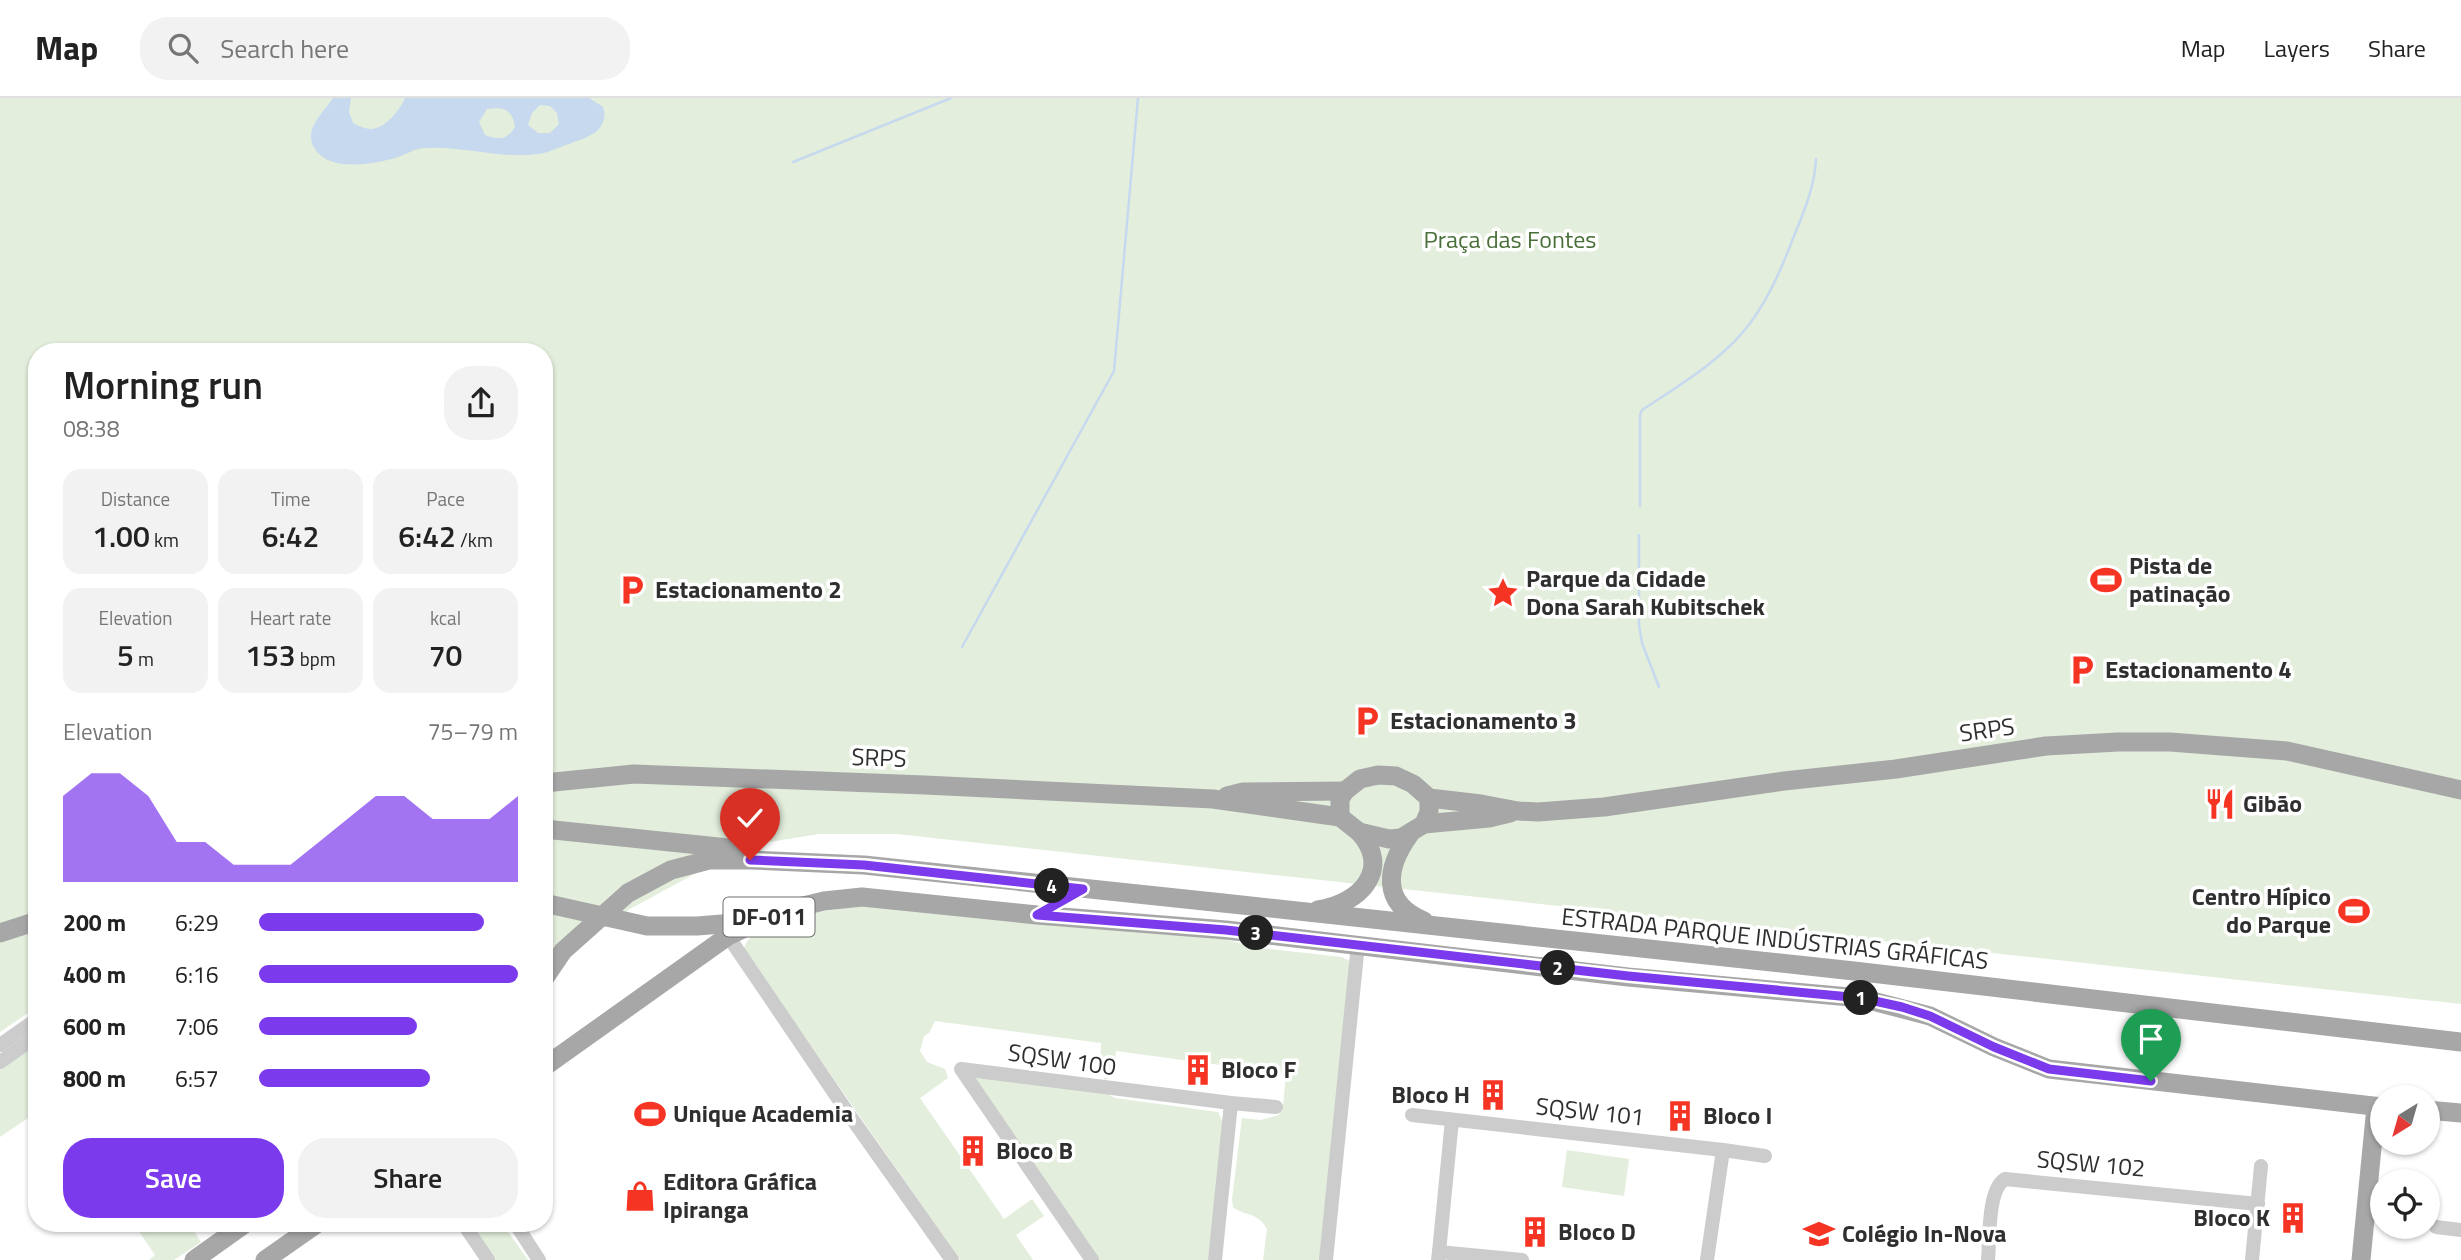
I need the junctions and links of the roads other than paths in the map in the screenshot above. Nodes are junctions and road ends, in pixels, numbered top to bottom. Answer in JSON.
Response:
{"nodes":[{"id":1,"x":553,"y":782,"type":"edge"},
{"id":2,"x":2461,"y":790,"type":"edge"},
{"id":3,"x":1345,"y":791,"type":"junction"},
{"id":4,"x":1429,"y":798,"type":"junction"},
{"id":5,"x":1213,"y":799,"type":"junction"},
{"id":6,"x":1518,"y":811,"type":"junction"},
{"id":7,"x":1340,"y":817,"type":"junction"},
{"id":8,"x":1417,"y":829,"type":"junction"},
{"id":9,"x":553,"y":832,"type":"edge"},
{"id":10,"x":1359,"y":832,"type":"junction"},
{"id":11,"x":864,"y":865,"type":"junction"},
{"id":12,"x":1083,"y":889,"type":"junction"},
{"id":13,"x":553,"y":905,"type":"edge"},
{"id":14,"x":1300,"y":912,"type":"junction"},
{"id":15,"x":1037,"y":915,"type":"junction"},
{"id":16,"x":758,"y":922,"type":"junction"},
{"id":17,"x":28,"y":923,"type":"edge"},
{"id":18,"x":1445,"y":928,"type":"junction"},
{"id":19,"x":0,"y":933,"type":"edge"},
{"id":20,"x":728,"y":936,"type":"junction"},
{"id":21,"x":1359,"y":944,"type":"junction"},
{"id":22,"x":553,"y":966,"type":"edge"},
{"id":23,"x":28,"y":1025,"type":"edge"},
{"id":24,"x":28,"y":1042,"type":"edge"},
{"id":25,"x":2461,"y":1042,"type":"edge"},
{"id":26,"x":0,"y":1045,"type":"edge"},
{"id":27,"x":0,"y":1062,"type":"edge"},
{"id":28,"x":553,"y":1062,"type":"edge"},
{"id":29,"x":1231,"y":1103,"type":"junction"},
{"id":30,"x":2370,"y":1106,"type":"edge"},
{"id":31,"x":1276,"y":1107,"type":"dead end"},
{"id":32,"x":2440,"y":1111,"type":"edge"},
{"id":33,"x":2461,"y":1113,"type":"edge"},
{"id":34,"x":1412,"y":1115,"type":"dead end"},
{"id":35,"x":1452,"y":1120,"type":"junction"},
{"id":36,"x":1723,"y":1150,"type":"junction"},
{"id":37,"x":1765,"y":1156,"type":"dead end"},
{"id":38,"x":2261,"y":1166,"type":"dead end"},
{"id":39,"x":2258,"y":1204,"type":"junction"},
{"id":40,"x":2370,"y":1210,"type":"edge"},
{"id":41,"x":2440,"y":1227,"type":"edge"},
{"id":42,"x":2461,"y":1230,"type":"edge"},
{"id":43,"x":233,"y":1232,"type":"edge"},
{"id":44,"x":305,"y":1232,"type":"edge"},
{"id":45,"x":469,"y":1232,"type":"edge"},
{"id":46,"x":521,"y":1232,"type":"edge"},
{"id":47,"x":2374,"y":1239,"type":"edge"},
{"id":48,"x":1439,"y":1256,"type":"edge"},
{"id":49,"x":194,"y":1260,"type":"edge"},
{"id":50,"x":265,"y":1260,"type":"edge"},
{"id":51,"x":488,"y":1260,"type":"edge"},
{"id":52,"x":539,"y":1260,"type":"edge"},
{"id":53,"x":952,"y":1260,"type":"edge"},
{"id":54,"x":1092,"y":1260,"type":"edge"},
{"id":55,"x":1214,"y":1260,"type":"edge"},
{"id":56,"x":1326,"y":1260,"type":"edge"},
{"id":57,"x":1522,"y":1260,"type":"edge"},
{"id":58,"x":1707,"y":1260,"type":"edge"},
{"id":59,"x":1988,"y":1260,"type":"edge"},
{"id":60,"x":2252,"y":1260,"type":"edge"},
{"id":61,"x":2361,"y":1260,"type":"edge"},
{"id":62,"x":2373,"y":1260,"type":"edge"}],
"edges":[{"from":1,"to":5,"type":"main road","name":"SRPS"},
{"from":2,"to":6,"type":"main road","name":"SRPS"},
{"from":3,"to":4,"type":"main road","name":"SRPS"},
{"from":3,"to":5,"type":"main road","name":"SRPS"},
{"from":3,"to":7,"type":"main road"},
{"from":4,"to":6,"type":"main road","name":"SRPS"},
{"from":4,"to":8,"type":"main road"},
{"from":5,"to":7,"type":"main road","name":"SRPS"},
{"from":6,"to":8,"type":"main road","name":"SRPS"},
{"from":7,"to":10,"type":"main road","name":"SRPS"},
{"from":8,"to":10,"type":"main road","name":"SRPS"},
{"from":8,"to":18,"type":"main road"},
{"from":9,"to":11,"type":"main road"},
{"from":10,"to":14,"type":"main road"},
{"from":11,"to":12,"type":"main road","name":"ESTRADA PARQUE INDÚSTRIAS GRÁFICAS","number":"DF-011"},
{"from":11,"to":22,"type":"main road","name":"ESTRADA PARQUE INDÚSTRIAS GRÁFICAS","number":"DF-011"},
{"from":12,"to":14,"type":"main road","name":"ESTRADA PARQUE INDÚSTRIAS GRÁFICAS","number":"DF-011"},
{"from":12,"to":15,"type":"main road"},
{"from":13,"to":16,"type":"main road"},
{"from":14,"to":18,"type":"main road","name":"ESTRADA PARQUE INDÚSTRIAS GRÁFICAS","number":"DF-011"},
{"from":15,"to":16,"type":"main road","name":"ESTRADA PARQUE INDÚSTRIAS GRÁFICAS","number":"DF-011"},
{"from":15,"to":21,"type":"main road","name":"ESTRADA PARQUE INDÚSTRIAS GRÁFICAS","number":"DF-011"},
{"from":16,"to":20,"type":"main road","name":"ESTRADA PARQUE INDÚSTRIAS GRÁFICAS","number":"DF-011"},
{"from":17,"to":19,"type":"main road"},
{"from":18,"to":25,"type":"main road","name":"ESTRADA PARQUE INDÚSTRIAS GRÁFICAS","number":"DF-011"},
{"from":20,"to":28,"type":"main road","name":"ESTRADA PARQUE INDÚSTRIAS GRÁFICAS","number":"DF-011"},
{"from":20,"to":53,"type":"street"},
{"from":21,"to":30,"type":"main road","name":"ESTRADA PARQUE INDÚSTRIAS GRÁFICAS","number":"DF-011"},
{"from":21,"to":56,"type":"street"},
{"from":23,"to":26,"type":"street"},
{"from":24,"to":27,"type":"street"},
{"from":29,"to":31,"type":"street"},
{"from":29,"to":54,"type":"street","name":"SQSW 100"},
{"from":29,"to":55,"type":"street"},
{"from":32,"to":33,"type":"main road"},
{"from":34,"to":35,"type":"street","name":"SQSW 101"},
{"from":35,"to":36,"type":"street","name":"SQSW 101"},
{"from":35,"to":48,"type":"street"},
{"from":36,"to":37,"type":"street","name":"SQSW 101"},
{"from":36,"to":58,"type":"street"},
{"from":38,"to":39,"type":"street"},
{"from":39,"to":59,"type":"street","name":"SQSW 102"},
{"from":39,"to":60,"type":"street"},
{"from":40,"to":61,"type":"main road"},
{"from":41,"to":42,"type":"street"},
{"from":43,"to":49,"type":"main road"},
{"from":44,"to":50,"type":"main road"},
{"from":45,"to":51,"type":"street"},
{"from":46,"to":52,"type":"street"},
{"from":47,"to":62,"type":"main road"},
{"from":48,"to":57,"type":"street"}]}
